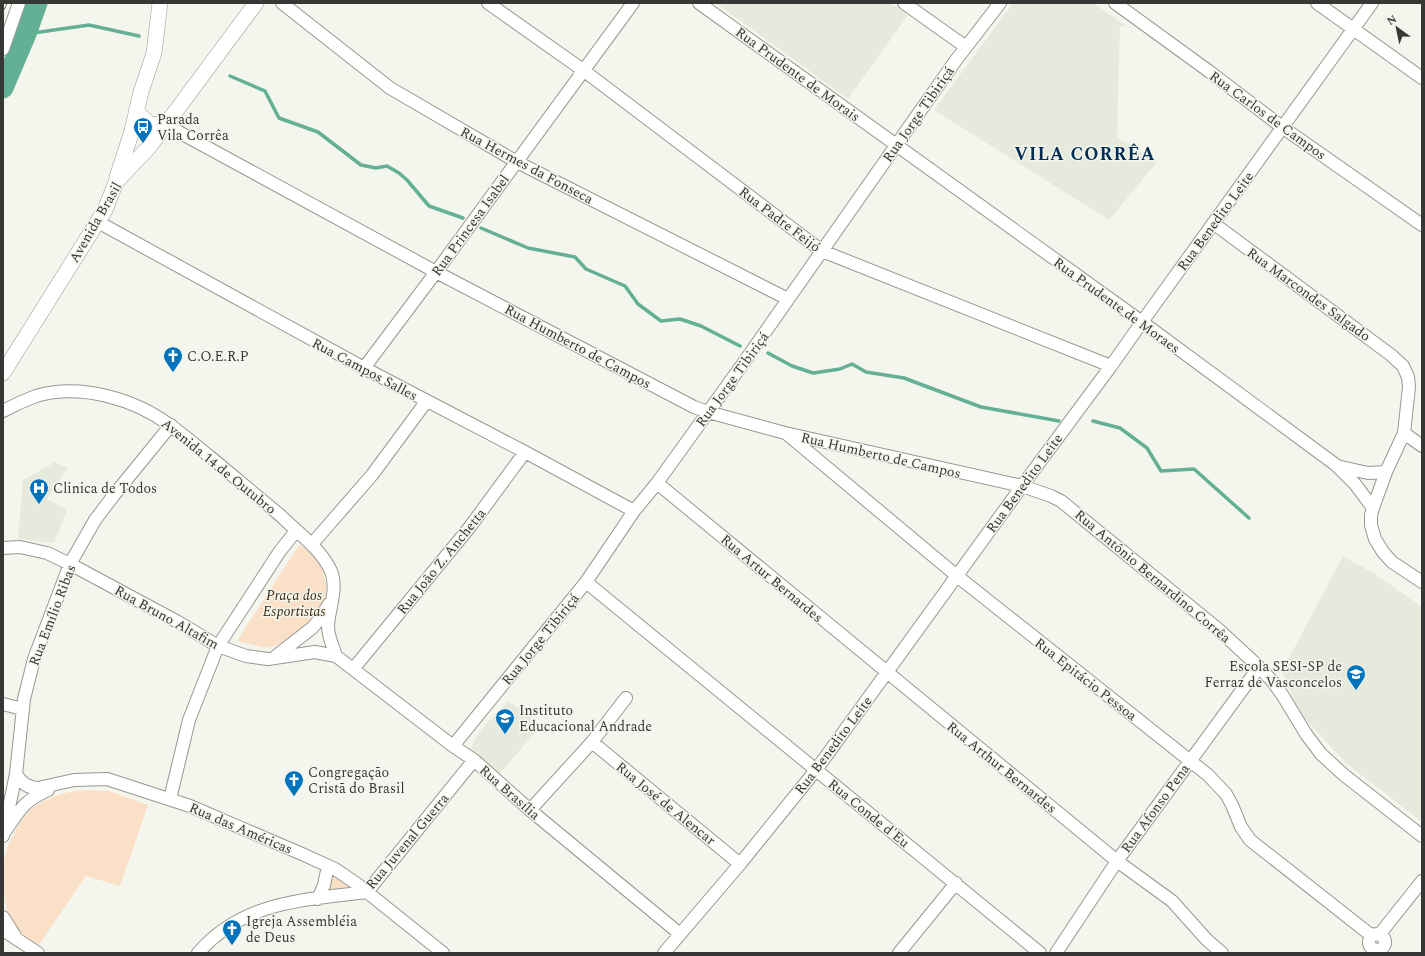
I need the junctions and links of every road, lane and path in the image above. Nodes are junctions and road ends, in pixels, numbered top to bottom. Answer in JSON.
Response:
{"nodes":[{"id":1,"x":19,"y":3,"type":"edge"},
{"id":2,"x":160,"y":3,"type":"edge"},
{"id":3,"x":256,"y":3,"type":"edge"},
{"id":4,"x":282,"y":3,"type":"edge"},
{"id":5,"x":488,"y":3,"type":"edge"},
{"id":6,"x":633,"y":3,"type":"edge"},
{"id":7,"x":699,"y":3,"type":"edge"},
{"id":8,"x":904,"y":3,"type":"edge"},
{"id":9,"x":1000,"y":3,"type":"edge"},
{"id":10,"x":1115,"y":3,"type":"edge"},
{"id":11,"x":1317,"y":3,"type":"edge"},
{"id":12,"x":1372,"y":3,"type":"edge"},
{"id":13,"x":1353,"y":30,"type":"junction"},
{"id":14,"x":966,"y":47,"type":"junction"},
{"id":15,"x":3,"y":49,"type":"edge"},
{"id":16,"x":583,"y":70,"type":"junction"},
{"id":17,"x":1422,"y":78,"type":"edge"},
{"id":18,"x":136,"y":112,"type":"junction"},
{"id":19,"x":166,"y":125,"type":"junction"},
{"id":20,"x":1282,"y":127,"type":"junction"},
{"id":21,"x":896,"y":146,"type":"junction"},
{"id":22,"x":516,"y":162,"type":"junction"},
{"id":23,"x":116,"y":182,"type":"junction"},
{"id":24,"x":98,"y":222,"type":"junction"},
{"id":25,"x":1213,"y":224,"type":"junction"},
{"id":26,"x":1422,"y":225,"type":"edge"},
{"id":27,"x":822,"y":251,"type":"junction"},
{"id":28,"x":436,"y":272,"type":"junction"},
{"id":29,"x":788,"y":299,"type":"junction"},
{"id":30,"x":1142,"y":322,"type":"junction"},
{"id":31,"x":1111,"y":366,"type":"junction"},
{"id":32,"x":364,"y":368,"type":"junction"},
{"id":33,"x":3,"y":373,"type":"edge"},
{"id":34,"x":426,"y":402,"type":"junction"},
{"id":35,"x":3,"y":411,"type":"edge"},
{"id":36,"x":708,"y":412,"type":"junction"},
{"id":37,"x":171,"y":425,"type":"junction"},
{"id":38,"x":785,"y":433,"type":"junction"},
{"id":39,"x":1404,"y":433,"type":"junction"},
{"id":40,"x":1422,"y":446,"type":"edge"},
{"id":41,"x":526,"y":452,"type":"junction"},
{"id":42,"x":1336,"y":465,"type":"junction"},
{"id":43,"x":1386,"y":472,"type":"junction"},
{"id":44,"x":657,"y":484,"type":"junction"},
{"id":45,"x":1022,"y":486,"type":"junction"},
{"id":46,"x":1373,"y":508,"type":"junction"},
{"id":47,"x":634,"y":511,"type":"junction"},
{"id":48,"x":296,"y":531,"type":"junction"},
{"id":49,"x":312,"y":544,"type":"junction"},
{"id":50,"x":3,"y":548,"type":"edge"},
{"id":51,"x":70,"y":564,"type":"junction"},
{"id":52,"x":957,"y":576,"type":"junction"},
{"id":53,"x":586,"y":582,"type":"junction"},
{"id":54,"x":1422,"y":582,"type":"edge"},
{"id":55,"x":333,"y":598,"type":"junction"},
{"id":56,"x":218,"y":646,"type":"junction"},
{"id":57,"x":336,"y":656,"type":"junction"},
{"id":58,"x":273,"y":658,"type":"junction"},
{"id":59,"x":1259,"y":667,"type":"junction"},
{"id":60,"x":354,"y":668,"type":"junction"},
{"id":61,"x":887,"y":673,"type":"junction"},
{"id":62,"x":626,"y":698,"type":"dead end"},
{"id":63,"x":4,"y":704,"type":"edge"},
{"id":64,"x":22,"y":709,"type":"junction"},
{"id":65,"x":592,"y":742,"type":"junction"},
{"id":66,"x":453,"y":746,"type":"junction"},
{"id":67,"x":474,"y":760,"type":"junction"},
{"id":68,"x":1189,"y":761,"type":"junction"},
{"id":69,"x":816,"y":770,"type":"junction"},
{"id":70,"x":16,"y":774,"type":"junction"},
{"id":71,"x":64,"y":782,"type":"junction"},
{"id":72,"x":170,"y":799,"type":"junction"},
{"id":73,"x":530,"y":810,"type":"junction"},
{"id":74,"x":3,"y":835,"type":"edge"},
{"id":75,"x":1422,"y":836,"type":"edge"},
{"id":76,"x":1117,"y":861,"type":"junction"},
{"id":77,"x":740,"y":864,"type":"junction"},
{"id":78,"x":328,"y":866,"type":"junction"},
{"id":79,"x":1422,"y":881,"type":"edge"},
{"id":80,"x":956,"y":883,"type":"junction"},
{"id":81,"x":367,"y":892,"type":"junction"},
{"id":82,"x":318,"y":898,"type":"junction"},
{"id":83,"x":3,"y":917,"type":"edge"},
{"id":84,"x":3,"y":930,"type":"edge"},
{"id":85,"x":680,"y":934,"type":"junction"},
{"id":86,"x":17,"y":939,"type":"junction"},
{"id":87,"x":1378,"y":945,"type":"edge"},
{"id":88,"x":38,"y":953,"type":"edge"},
{"id":89,"x":198,"y":953,"type":"edge"},
{"id":90,"x":443,"y":953,"type":"edge"},
{"id":91,"x":664,"y":953,"type":"edge"},
{"id":92,"x":899,"y":953,"type":"edge"},
{"id":93,"x":1040,"y":953,"type":"edge"},
{"id":94,"x":1056,"y":953,"type":"edge"},
{"id":95,"x":1222,"y":953,"type":"edge"}],
"edges":[{"from":1,"to":15,"type":"street"},
{"from":2,"to":18,"type":"main road"},
{"from":3,"to":19,"type":"main road","name":"Avenida Brasil"},
{"from":4,"to":22,"type":"street","name":"Rua Hermes da Fonseca"},
{"from":5,"to":16,"type":"street","name":"Rua Padre Feijó"},
{"from":6,"to":16,"type":"street","name":"Rua Princesa Isabel"},
{"from":7,"to":21,"type":"street","name":"Rua Prudente de Morais"},
{"from":8,"to":14,"type":"street"},
{"from":9,"to":14,"type":"street","name":"Rua Jorge Tibiriçá"},
{"from":10,"to":20,"type":"street","name":"Rua Carlos de Campos"},
{"from":11,"to":13,"type":"street"},
{"from":12,"to":13,"type":"street","name":"Rua Benedito Leite"},
{"from":13,"to":17,"type":"street"},
{"from":13,"to":20,"type":"street","name":"Rua Benedito Leite"},
{"from":14,"to":21,"type":"street","name":"Rua Jorge Tibiriçá"},
{"from":16,"to":22,"type":"street","name":"Rua Princesa Isabel"},
{"from":16,"to":27,"type":"street","name":"Rua Padre Feijó"},
{"from":18,"to":19,"type":"main road"},
{"from":18,"to":23,"type":"main road"},
{"from":19,"to":23,"type":"main road","name":"Avenida Brasil"},
{"from":19,"to":28,"type":"street","name":"Rua Humberto de Campos"},
{"from":20,"to":25,"type":"street","name":"Rua Benedito Leite"},
{"from":20,"to":26,"type":"street","name":"Rua Carlos de Campos"},
{"from":21,"to":27,"type":"street","name":"Rua Jorge Tibiriçá"},
{"from":21,"to":30,"type":"street","name":"Rua Prudente de Moraes"},
{"from":22,"to":28,"type":"street","name":"Rua Princesa Isabel"},
{"from":22,"to":29,"type":"street","name":"Rua Hermes da Fonseca"},
{"from":23,"to":24,"type":"main road","name":"Avenida Brasil"},
{"from":24,"to":32,"type":"street","name":"Rua Campos Salles"},
{"from":24,"to":33,"type":"main road","name":"Avenida Brasil"},
{"from":25,"to":30,"type":"street","name":"Rua Benedito Leite"},
{"from":25,"to":39,"type":"street","name":"Rua Marcondes Salgado"},
{"from":27,"to":29,"type":"street","name":"Rua Jorge Tibiriçá"},
{"from":27,"to":31,"type":"street","name":"Rua Padre Feijó"},
{"from":28,"to":32,"type":"street","name":"Rua Princesa Isabel"},
{"from":28,"to":36,"type":"street","name":"Rua Humberto de Campos"},
{"from":29,"to":36,"type":"street","name":"Rua Jorge Tibiriçá"},
{"from":30,"to":31,"type":"street","name":"Rua Benedito Leite"},
{"from":30,"to":42,"type":"street","name":"Rua Prudente de Moraes"},
{"from":31,"to":45,"type":"street","name":"Rua Benedito Leite"},
{"from":32,"to":34,"type":"street","name":"Rua Campos Salles"},
{"from":34,"to":41,"type":"street","name":"Rua Campos Salles"},
{"from":34,"to":49,"type":"street"},
{"from":35,"to":37,"type":"street","name":"Avenida 14 de Outubro"},
{"from":36,"to":38,"type":"street","name":"Rua Humberto de Campos"},
{"from":36,"to":44,"type":"street","name":"Rua Jorge Tibiriçá"},
{"from":37,"to":48,"type":"street","name":"Avenida 14 de Outubro"},
{"from":37,"to":51,"type":"street","name":"Rua Emílio Ribas"},
{"from":38,"to":45,"type":"street","name":"Rua Humberto de Campos"},
{"from":38,"to":52,"type":"street","name":"Rua Epitácio Pessoa"},
{"from":39,"to":40,"type":"street"},
{"from":39,"to":43,"type":"street"},
{"from":41,"to":47,"type":"street","name":"Rua Campos Salles"},
{"from":41,"to":60,"type":"street","name":"Rua João Z. Anchetta"},
{"from":42,"to":43,"type":"street","name":"Rua Prudente de Moraes"},
{"from":42,"to":46,"type":"street","name":"Rua Prudente de Moraes"},
{"from":43,"to":46,"type":"street"},
{"from":44,"to":47,"type":"street","name":"Rua Jorge Tibiriçá"},
{"from":44,"to":61,"type":"street","name":"Rua Artur Bernardes"},
{"from":45,"to":52,"type":"street","name":"Rua Benedito Leite"},
{"from":45,"to":59,"type":"street","name":"Rua Antônio Bernardino Corrêa"},
{"from":46,"to":54,"type":"street"},
{"from":47,"to":53,"type":"street","name":"Rua Jorge Tibiriçá"},
{"from":48,"to":49,"type":"street","name":"Avenida 14 de Outubro"},
{"from":48,"to":56,"type":"street"},
{"from":49,"to":55,"type":"street","name":"Avenida 14 de Outubro"},
{"from":50,"to":51,"type":"street","name":"Rua Bruno Altafim"},
{"from":51,"to":56,"type":"street","name":"Rua Bruno Altafim"},
{"from":51,"to":64,"type":"street","name":"Rua Emílio Ribas"},
{"from":52,"to":61,"type":"street","name":"Rua Benedito Leite"},
{"from":52,"to":68,"type":"street","name":"Rua Epitácio Pessoa"},
{"from":53,"to":66,"type":"street","name":"Rua Jorge Tibiriçá"},
{"from":53,"to":69,"type":"street","name":"Rua Conde d'Eu"},
{"from":55,"to":57,"type":"street","name":"Avenida 14 de Outubro"},
{"from":55,"to":58,"type":"street"},
{"from":56,"to":58,"type":"street","name":"Rua Bruno Altafim"},
{"from":56,"to":72,"type":"street"},
{"from":57,"to":58,"type":"street","name":"Rua Bruno Altafim"},
{"from":57,"to":60,"type":"street","name":"Rua Brasília"},
{"from":59,"to":68,"type":"street","name":"Rua Afonso Pena"},
{"from":59,"to":75,"type":"street","name":"Rua Antônio Bernardino Corrêa"},
{"from":60,"to":66,"type":"street","name":"Rua Brasília"},
{"from":61,"to":69,"type":"street","name":"Rua Benedito Leite"},
{"from":61,"to":76,"type":"street","name":"Rua Arthur Bernardes"},
{"from":62,"to":65,"type":"street"},
{"from":63,"to":64,"type":"street"},
{"from":64,"to":70,"type":"street","name":"Rua Emílio Ribas"},
{"from":65,"to":73,"type":"street"},
{"from":65,"to":77,"type":"street","name":"Rua José de Alencar"},
{"from":66,"to":67,"type":"street","name":"Rua Brasília"},
{"from":67,"to":73,"type":"street","name":"Rua Brasília"},
{"from":67,"to":81,"type":"street","name":"Rua Juvenal Guerra"},
{"from":68,"to":76,"type":"street","name":"Rua Afonso Pena"},
{"from":68,"to":87,"type":"street","name":"Rua Epitácio Pessoa"},
{"from":69,"to":77,"type":"street","name":"Rua Benedito Leite"},
{"from":69,"to":80,"type":"street","name":"Rua Conde d'Eu"},
{"from":70,"to":71,"type":"street","name":"Rua das Américas"},
{"from":70,"to":74,"type":"street","name":"Rua Emílio Ribas"},
{"from":71,"to":72,"type":"street","name":"Rua das Américas"},
{"from":71,"to":74,"type":"street","name":"Rua Emílio Ribas"},
{"from":72,"to":78,"type":"street","name":"Rua das Américas"},
{"from":73,"to":85,"type":"street","name":"Rua Brasília"},
{"from":76,"to":94,"type":"street","name":"Rua Afonso Pena"},
{"from":76,"to":95,"type":"street","name":"Rua Arthur Bernardes"},
{"from":77,"to":85,"type":"street","name":"Rua Benedito Leite"},
{"from":78,"to":81,"type":"street","name":"Rua das Américas"},
{"from":78,"to":82,"type":"street"},
{"from":79,"to":87,"type":"street"},
{"from":80,"to":92,"type":"street"},
{"from":80,"to":93,"type":"street","name":"Rua Conde d'Eu"},
{"from":81,"to":82,"type":"street","name":"Rua Juvenal Guerra"},
{"from":81,"to":90,"type":"street","name":"Rua das Américas"},
{"from":82,"to":89,"type":"street","name":"Rua Juvenal Guerra"},
{"from":83,"to":86,"type":"street"},
{"from":84,"to":86,"type":"street"},
{"from":85,"to":91,"type":"street","name":"Rua Benedito Leite"},
{"from":86,"to":88,"type":"street"}]}
